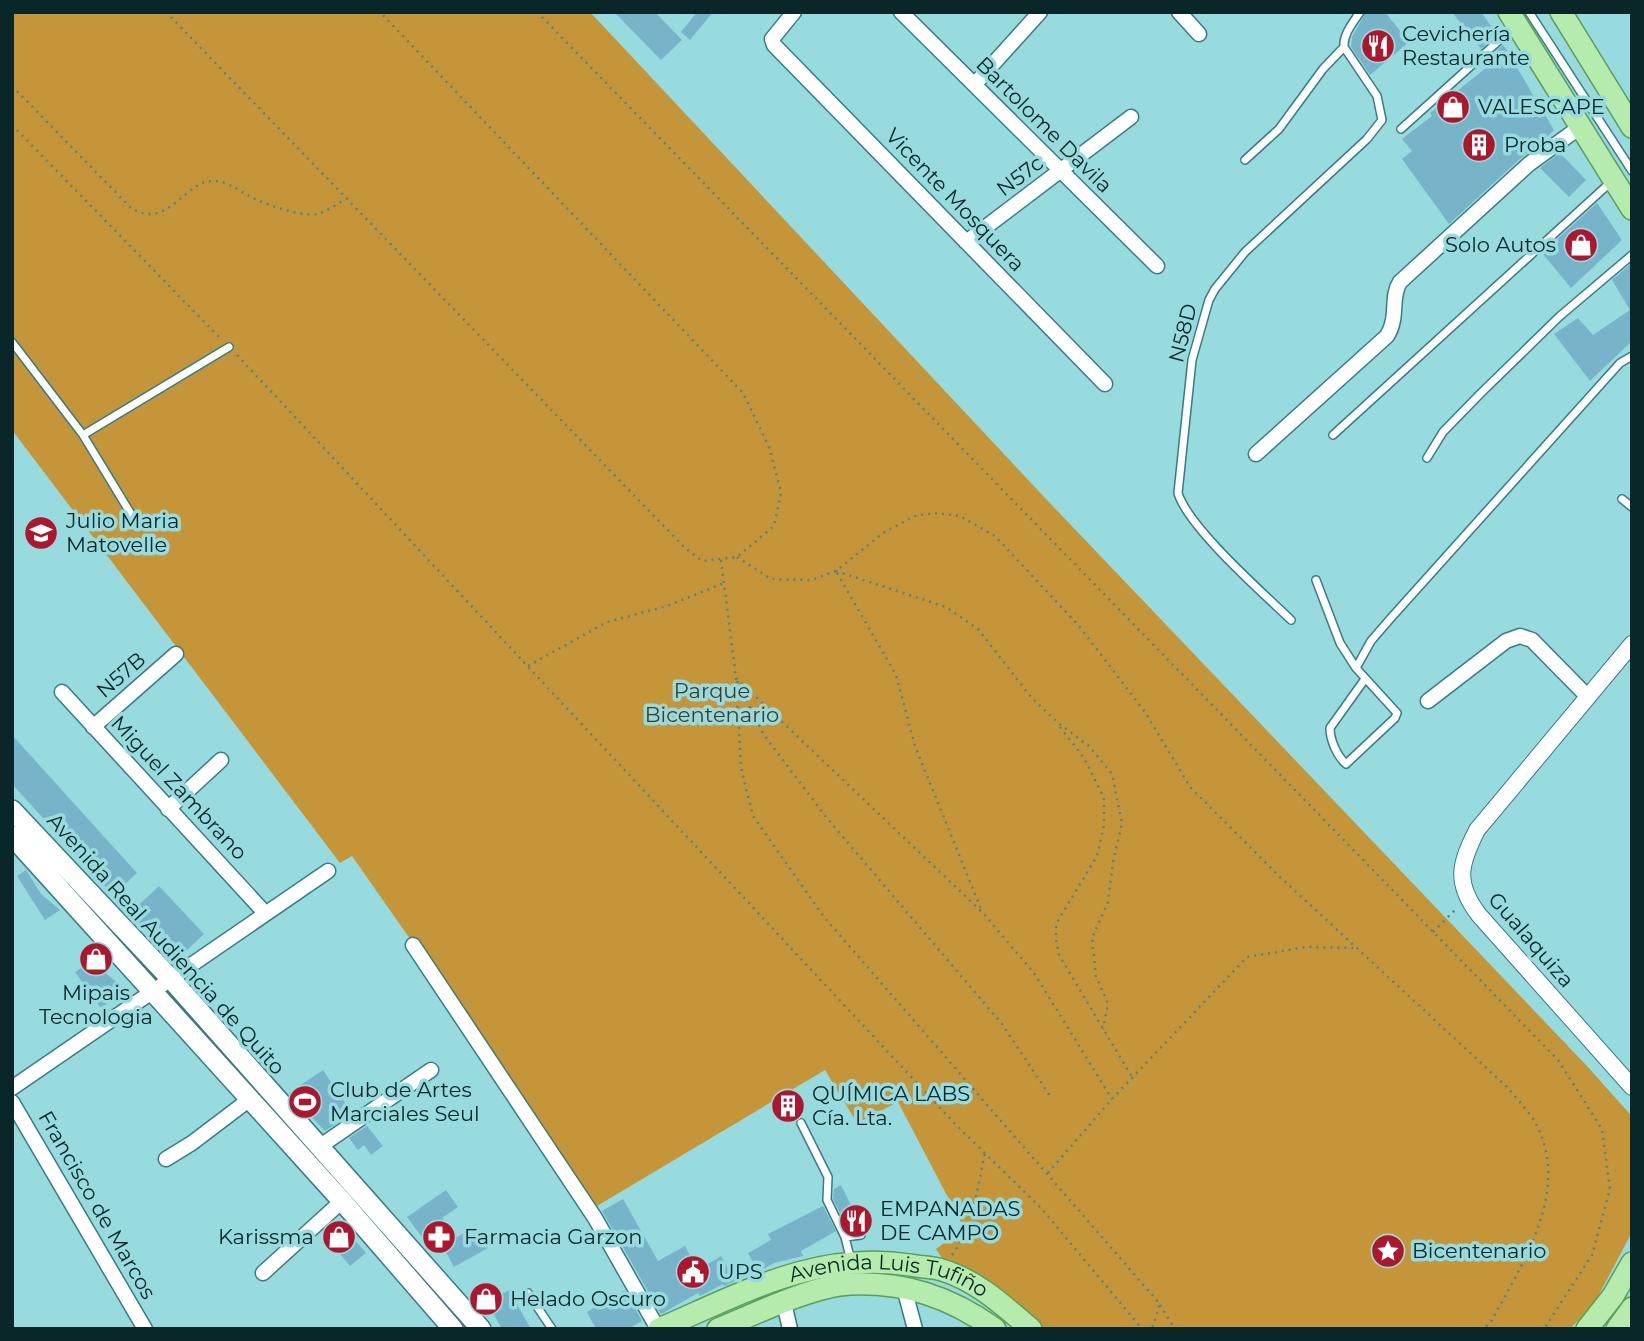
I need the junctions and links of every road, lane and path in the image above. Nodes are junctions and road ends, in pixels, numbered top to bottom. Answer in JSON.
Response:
{"nodes":[{"id":1,"x":166,"y":12,"type":"edge"},
{"id":2,"x":380,"y":12,"type":"edge"},
{"id":3,"x":537,"y":12,"type":"edge"},
{"id":4,"x":794,"y":12,"type":"edge"},
{"id":5,"x":901,"y":12,"type":"edge"},
{"id":6,"x":1040,"y":12,"type":"edge"},
{"id":7,"x":1179,"y":12,"type":"edge"},
{"id":8,"x":1360,"y":12,"type":"edge"},
{"id":9,"x":1561,"y":12,"type":"edge"},
{"id":10,"x":1518,"y":15,"type":"edge"},
{"id":11,"x":1199,"y":34,"type":"dead end"},
{"id":12,"x":1344,"y":47,"type":"junction"},
{"id":13,"x":975,"y":84,"type":"junction"},
{"id":14,"x":12,"y":86,"type":"edge"},
{"id":15,"x":1131,"y":117,"type":"dead end"},
{"id":16,"x":12,"y":125,"type":"edge"},
{"id":17,"x":1580,"y":127,"type":"junction"},
{"id":18,"x":1632,"y":127,"type":"edge"},
{"id":19,"x":1401,"y":129,"type":"dead end"},
{"id":20,"x":1245,"y":160,"type":"dead end"},
{"id":21,"x":1061,"y":172,"type":"junction"},
{"id":22,"x":1622,"y":175,"type":"edge"},
{"id":23,"x":1632,"y":191,"type":"edge"},
{"id":24,"x":346,"y":199,"type":"junction"},
{"id":25,"x":1632,"y":209,"type":"edge"},
{"id":26,"x":966,"y":242,"type":"junction"},
{"id":27,"x":1632,"y":255,"type":"edge"},
{"id":28,"x":1157,"y":266,"type":"dead end"},
{"id":29,"x":12,"y":342,"type":"edge"},
{"id":30,"x":229,"y":347,"type":"junction"},
{"id":31,"x":1632,"y":356,"type":"edge"},
{"id":32,"x":1105,"y":384,"type":"dead end"},
{"id":33,"x":83,"y":435,"type":"junction"},
{"id":34,"x":1333,"y":435,"type":"dead end"},
{"id":35,"x":1256,"y":454,"type":"dead end"},
{"id":36,"x":1427,"y":458,"type":"dead end"},
{"id":37,"x":1622,"y":499,"type":"dead end"},
{"id":38,"x":1632,"y":507,"type":"edge"},
{"id":39,"x":131,"y":514,"type":"dead end"},
{"id":40,"x":737,"y":557,"type":"junction"},
{"id":41,"x":720,"y":559,"type":"junction"},
{"id":42,"x":836,"y":571,"type":"junction"},
{"id":43,"x":1316,"y":580,"type":"dead end"},
{"id":44,"x":724,"y":583,"type":"junction"},
{"id":45,"x":1291,"y":620,"type":"dead end"},
{"id":46,"x":1632,"y":644,"type":"edge"},
{"id":47,"x":176,"y":654,"type":"dead end"},
{"id":48,"x":528,"y":666,"type":"junction"},
{"id":49,"x":1356,"y":668,"type":"junction"},
{"id":50,"x":736,"y":678,"type":"junction"},
{"id":51,"x":1365,"y":679,"type":"junction"},
{"id":52,"x":62,"y":692,"type":"dead end"},
{"id":53,"x":1588,"y":697,"type":"junction"},
{"id":54,"x":1428,"y":701,"type":"dead end"},
{"id":55,"x":1057,"y":722,"type":"junction"},
{"id":56,"x":93,"y":727,"type":"junction"},
{"id":57,"x":221,"y":760,"type":"dead end"},
{"id":58,"x":168,"y":809,"type":"junction"},
{"id":59,"x":12,"y":810,"type":"edge"},
{"id":60,"x":12,"y":836,"type":"edge"},
{"id":61,"x":328,"y":871,"type":"dead end"},
{"id":62,"x":1464,"y":889,"type":"junction"},
{"id":63,"x":983,"y":912,"type":"junction"},
{"id":64,"x":265,"y":913,"type":"junction"},
{"id":65,"x":1433,"y":932,"type":"junction"},
{"id":66,"x":413,"y":945,"type":"dead end"},
{"id":67,"x":1356,"y":948,"type":"junction"},
{"id":68,"x":171,"y":979,"type":"junction"},
{"id":69,"x":153,"y":991,"type":"junction"},
{"id":70,"x":1103,"y":1028,"type":"junction"},
{"id":71,"x":431,"y":1070,"type":"dead end"},
{"id":72,"x":1132,"y":1077,"type":"junction"},
{"id":73,"x":1632,"y":1087,"type":"edge"},
{"id":74,"x":12,"y":1088,"type":"edge"},
{"id":75,"x":250,"y":1099,"type":"junction"},
{"id":76,"x":1052,"y":1099,"type":"dead end"},
{"id":77,"x":1112,"y":1099,"type":"junction"},
{"id":78,"x":12,"y":1102,"type":"edge"},
{"id":79,"x":801,"y":1123,"type":"dead end"},
{"id":80,"x":319,"y":1147,"type":"junction"},
{"id":81,"x":985,"y":1153,"type":"junction"},
{"id":82,"x":166,"y":1159,"type":"dead end"},
{"id":83,"x":1048,"y":1173,"type":"junction"},
{"id":84,"x":342,"y":1201,"type":"junction"},
{"id":85,"x":861,"y":1235,"type":"dead end"},
{"id":86,"x":845,"y":1237,"type":"junction"},
{"id":87,"x":852,"y":1262,"type":"junction"},
{"id":88,"x":1631,"y":1265,"type":"edge"},
{"id":89,"x":943,"y":1270,"type":"junction"},
{"id":90,"x":264,"y":1273,"type":"dead end"},
{"id":91,"x":904,"y":1288,"type":"junction"},
{"id":92,"x":528,"y":1293,"type":"dead end"},
{"id":93,"x":719,"y":1303,"type":"junction"},
{"id":94,"x":784,"y":1303,"type":"junction"},
{"id":95,"x":1160,"y":1304,"type":"junction"},
{"id":96,"x":1632,"y":1308,"type":"edge"},
{"id":97,"x":723,"y":1327,"type":"edge"},
{"id":98,"x":145,"y":1329,"type":"edge"},
{"id":99,"x":453,"y":1329,"type":"edge"},
{"id":100,"x":481,"y":1329,"type":"edge"},
{"id":101,"x":552,"y":1329,"type":"edge"},
{"id":102,"x":659,"y":1329,"type":"edge"},
{"id":103,"x":790,"y":1329,"type":"edge"},
{"id":104,"x":915,"y":1329,"type":"edge"},
{"id":105,"x":995,"y":1329,"type":"edge"},
{"id":106,"x":1031,"y":1329,"type":"edge"},
{"id":107,"x":1142,"y":1329,"type":"edge"},
{"id":108,"x":1152,"y":1329,"type":"edge"},
{"id":109,"x":1175,"y":1329,"type":"edge"},
{"id":110,"x":1484,"y":1329,"type":"edge"},
{"id":111,"x":1544,"y":1329,"type":"edge"},
{"id":112,"x":1587,"y":1329,"type":"edge"},
{"id":113,"x":1616,"y":1329,"type":"edge"}],
"edges":[{"from":1,"to":24,"type":"path"},
{"from":2,"to":40,"type":"path"},
{"from":3,"to":65,"type":"path"},
{"from":4,"to":26,"type":"street","name":"Vicente Mosquera"},
{"from":5,"to":13,"type":"street","name":"Bartolome Davila"},
{"from":6,"to":13,"type":"street"},
{"from":7,"to":11,"type":"street"},
{"from":8,"to":12,"type":"lane"},
{"from":9,"to":18,"type":"main road"},
{"from":10,"to":17,"type":"main road"},
{"from":10,"to":19,"type":"lane"},
{"from":10,"to":22,"type":"lane"},
{"from":10,"to":23,"type":"lane"},
{"from":12,"to":20,"type":"lane"},
{"from":12,"to":45,"type":"lane","name":"N58D"},
{"from":13,"to":21,"type":"street","name":"Bartolome Davila"},
{"from":14,"to":24,"type":"path"},
{"from":15,"to":21,"type":"street","name":"N57c"},
{"from":16,"to":30,"type":"path"},
{"from":17,"to":22,"type":"main road"},
{"from":17,"to":35,"type":"street"},
{"from":21,"to":26,"type":"street","name":"N57c"},
{"from":21,"to":28,"type":"street","name":"Bartolome Davila"},
{"from":22,"to":25,"type":"main road"},
{"from":22,"to":34,"type":"lane"},
{"from":24,"to":41,"type":"path"},
{"from":26,"to":32,"type":"street","name":"Vicente Mosquera"},
{"from":27,"to":36,"type":"lane"},
{"from":29,"to":33,"type":"lane"},
{"from":30,"to":33,"type":"lane"},
{"from":30,"to":48,"type":"path"},
{"from":31,"to":49,"type":"lane"},
{"from":33,"to":39,"type":"lane"},
{"from":37,"to":38,"type":"lane"},
{"from":40,"to":41,"type":"path"},
{"from":40,"to":42,"type":"path"},
{"from":41,"to":44,"type":"path"},
{"from":42,"to":55,"type":"path"},
{"from":42,"to":63,"type":"path"},
{"from":42,"to":67,"type":"path"},
{"from":43,"to":49,"type":"lane"},
{"from":44,"to":48,"type":"path"},
{"from":44,"to":50,"type":"path"},
{"from":46,"to":53,"type":"street","name":"Gualaquiza"},
{"from":47,"to":56,"type":"street","name":"N57B"},
{"from":48,"to":81,"type":"path"},
{"from":49,"to":51,"type":"lane"},
{"from":50,"to":63,"type":"path"},
{"from":50,"to":76,"type":"path"},
{"from":50,"to":83,"type":"path"},
{"from":51,"to":51,"type":"lane"},
{"from":52,"to":56,"type":"street","name":"Miguel Zambrano"},
{"from":53,"to":54,"type":"street"},
{"from":53,"to":62,"type":"street","name":"Gualaquiza"},
{"from":55,"to":70,"type":"path"},
{"from":55,"to":70,"type":"path"},
{"from":56,"to":58,"type":"street","name":"Miguel Zambrano"},
{"from":57,"to":58,"type":"street"},
{"from":58,"to":64,"type":"street","name":"Miguel Zambrano"},
{"from":59,"to":68,"type":"main road","name":"Avenida Real Audiencia de Quito"},
{"from":60,"to":69,"type":"main road","name":"Avenida Real Audiencia de Quito"},
{"from":61,"to":64,"type":"street"},
{"from":62,"to":65,"type":"path"},
{"from":62,"to":73,"type":"street","name":"Gualaquiza"},
{"from":63,"to":77,"type":"path"},
{"from":64,"to":68,"type":"street"},
{"from":65,"to":111,"type":"path"},
{"from":66,"to":102,"type":"street"},
{"from":67,"to":72,"type":"path"},
{"from":67,"to":110,"type":"path"},
{"from":68,"to":69,"type":"street"},
{"from":68,"to":80,"type":"main road","name":"Avenida Real Audiencia de Quito"},
{"from":69,"to":74,"type":"street"},
{"from":69,"to":75,"type":"main road","name":"Avenida Real Audiencia de Quito"},
{"from":70,"to":72,"type":"path"},
{"from":71,"to":80,"type":"street"},
{"from":72,"to":77,"type":"path"},
{"from":75,"to":82,"type":"street"},
{"from":75,"to":84,"type":"main road","name":"Avenida Real Audiencia de Quito"},
{"from":77,"to":83,"type":"path"},
{"from":78,"to":98,"type":"street","name":"Francisco de Marcos"},
{"from":79,"to":86,"type":"lane"},
{"from":80,"to":100,"type":"main road","name":"Avenida Real Audiencia de Quito"},
{"from":81,"to":89,"type":"path"},
{"from":81,"to":107,"type":"path"},
{"from":83,"to":95,"type":"path"},
{"from":84,"to":90,"type":"street"},
{"from":84,"to":99,"type":"main road","name":"Avenida Real Audiencia de Quito"},
{"from":85,"to":86,"type":"lane"},
{"from":86,"to":87,"type":"lane"},
{"from":87,"to":89,"type":"main road","name":"Avenida Luis Tufiño"},
{"from":87,"to":93,"type":"main road","name":"Avenida Luis Tufiño"},
{"from":88,"to":112,"type":"main road"},
{"from":89,"to":106,"type":"main road","name":"Avenida Luis Tufiño"},
{"from":91,"to":94,"type":"main road","name":"Avenida Luis Tufiño"},
{"from":91,"to":104,"type":"street"},
{"from":91,"to":105,"type":"main road","name":"Avenida Luis Tufiño"},
{"from":92,"to":101,"type":"lane"},
{"from":93,"to":97,"type":"main road"},
{"from":93,"to":102,"type":"main road","name":"Avenida Luis Tufiño"},
{"from":94,"to":97,"type":"main road","name":"Avenida Luis Tufiño"},
{"from":94,"to":103,"type":"street"},
{"from":95,"to":108,"type":"path"},
{"from":95,"to":109,"type":"path"},
{"from":96,"to":113,"type":"main road"}]}
